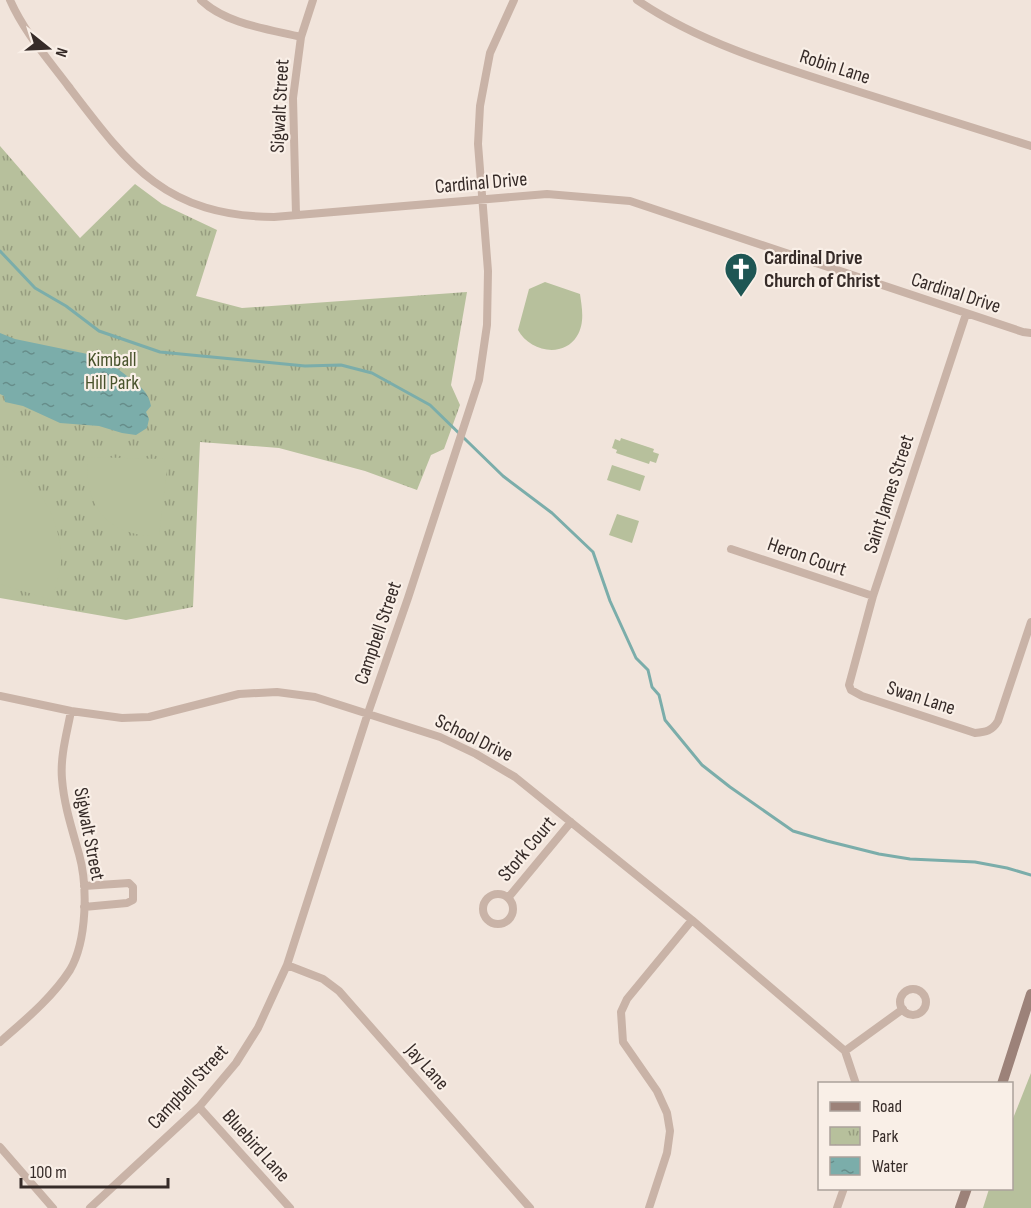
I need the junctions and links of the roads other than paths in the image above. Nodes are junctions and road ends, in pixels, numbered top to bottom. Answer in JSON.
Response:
{"nodes":[{"id":1,"x":10,"y":0,"type":"edge"},
{"id":2,"x":201,"y":0,"type":"edge"},
{"id":3,"x":312,"y":0,"type":"edge"},
{"id":4,"x":514,"y":0,"type":"edge"},
{"id":5,"x":637,"y":0,"type":"edge"},
{"id":6,"x":301,"y":37,"type":"junction"},
{"id":7,"x":1031,"y":146,"type":"edge"},
{"id":8,"x":484,"y":199,"type":"junction"},
{"id":9,"x":296,"y":215,"type":"junction"},
{"id":10,"x":966,"y":314,"type":"junction"},
{"id":11,"x":1031,"y":333,"type":"edge"},
{"id":12,"x":731,"y":549,"type":"dead end"},
{"id":13,"x":873,"y":597,"type":"junction"},
{"id":14,"x":1031,"y":622,"type":"edge"},
{"id":15,"x":849,"y":685,"type":"joint"},
{"id":16,"x":0,"y":696,"type":"edge"},
{"id":17,"x":71,"y":711,"type":"junction"},
{"id":18,"x":368,"y":712,"type":"junction"},
{"id":19,"x":571,"y":822,"type":"junction"},
{"id":20,"x":84,"y":886,"type":"junction"},
{"id":21,"x":508,"y":898,"type":"dead end"},
{"id":22,"x":84,"y":907,"type":"junction"},
{"id":23,"x":692,"y":920,"type":"junction"},
{"id":24,"x":287,"y":964,"type":"junction"},
{"id":25,"x":1031,"y":994,"type":"edge"},
{"id":26,"x":903,"y":1009,"type":"dead end"},
{"id":27,"x":0,"y":1042,"type":"edge"},
{"id":28,"x":845,"y":1052,"type":"junction"},
{"id":29,"x":856,"y":1082,"type":"edge"},
{"id":30,"x":1002,"y":1082,"type":"edge"},
{"id":31,"x":199,"y":1107,"type":"junction"},
{"id":32,"x":0,"y":1147,"type":"edge"},
{"id":33,"x":843,"y":1190,"type":"edge"},
{"id":34,"x":966,"y":1190,"type":"edge"},
{"id":35,"x":53,"y":1208,"type":"edge"},
{"id":36,"x":90,"y":1208,"type":"edge"},
{"id":37,"x":290,"y":1208,"type":"edge"},
{"id":38,"x":530,"y":1208,"type":"edge"},
{"id":39,"x":649,"y":1208,"type":"edge"},
{"id":40,"x":837,"y":1208,"type":"edge"},
{"id":41,"x":960,"y":1208,"type":"edge"}],
"edges":[{"from":1,"to":9,"type":"street","name":"Cardinal Drive"},
{"from":2,"to":6,"type":"street"},
{"from":3,"to":6,"type":"street","name":"Sigwalt Street"},
{"from":4,"to":8,"type":"street","name":"Campbell Street"},
{"from":5,"to":7,"type":"street","name":"Robin Lane"},
{"from":6,"to":9,"type":"street","name":"Sigwalt Street"},
{"from":8,"to":9,"type":"street","name":"Cardinal Drive"},
{"from":8,"to":10,"type":"street","name":"Cardinal Drive"},
{"from":8,"to":18,"type":"street","name":"Campbell Street"},
{"from":10,"to":11,"type":"street","name":"Cardinal Drive"},
{"from":10,"to":13,"type":"street","name":"Saint James Street"},
{"from":12,"to":13,"type":"street","name":"Heron Court"},
{"from":13,"to":15,"type":"street","name":"Saint James Street"},
{"from":14,"to":15,"type":"street","name":"Swan Lane"},
{"from":16,"to":17,"type":"street","name":"School Drive"},
{"from":17,"to":18,"type":"street","name":"School Drive"},
{"from":17,"to":20,"type":"street","name":"Sigwalt Street"},
{"from":18,"to":19,"type":"street","name":"School Drive"},
{"from":18,"to":24,"type":"street","name":"Campbell Street"},
{"from":19,"to":21,"type":"street","name":"Stork Court"},
{"from":19,"to":23,"type":"street","name":"School Drive"},
{"from":20,"to":22,"type":"street","name":"Sigwalt Street"},
{"from":20,"to":22,"type":"street"},
{"from":22,"to":27,"type":"street","name":"Sigwalt Street"},
{"from":23,"to":28,"type":"street","name":"School Drive"},
{"from":23,"to":39,"type":"street"},
{"from":24,"to":31,"type":"street","name":"Campbell Street"},
{"from":24,"to":38,"type":"street","name":"Jay Lane"},
{"from":25,"to":30,"type":"main road"},
{"from":26,"to":28,"type":"street"},
{"from":28,"to":29,"type":"street"},
{"from":31,"to":36,"type":"street","name":"Campbell Street"},
{"from":31,"to":37,"type":"street","name":"Bluebird Lane"},
{"from":32,"to":35,"type":"street"},
{"from":33,"to":40,"type":"street"},
{"from":34,"to":41,"type":"main road"}]}
